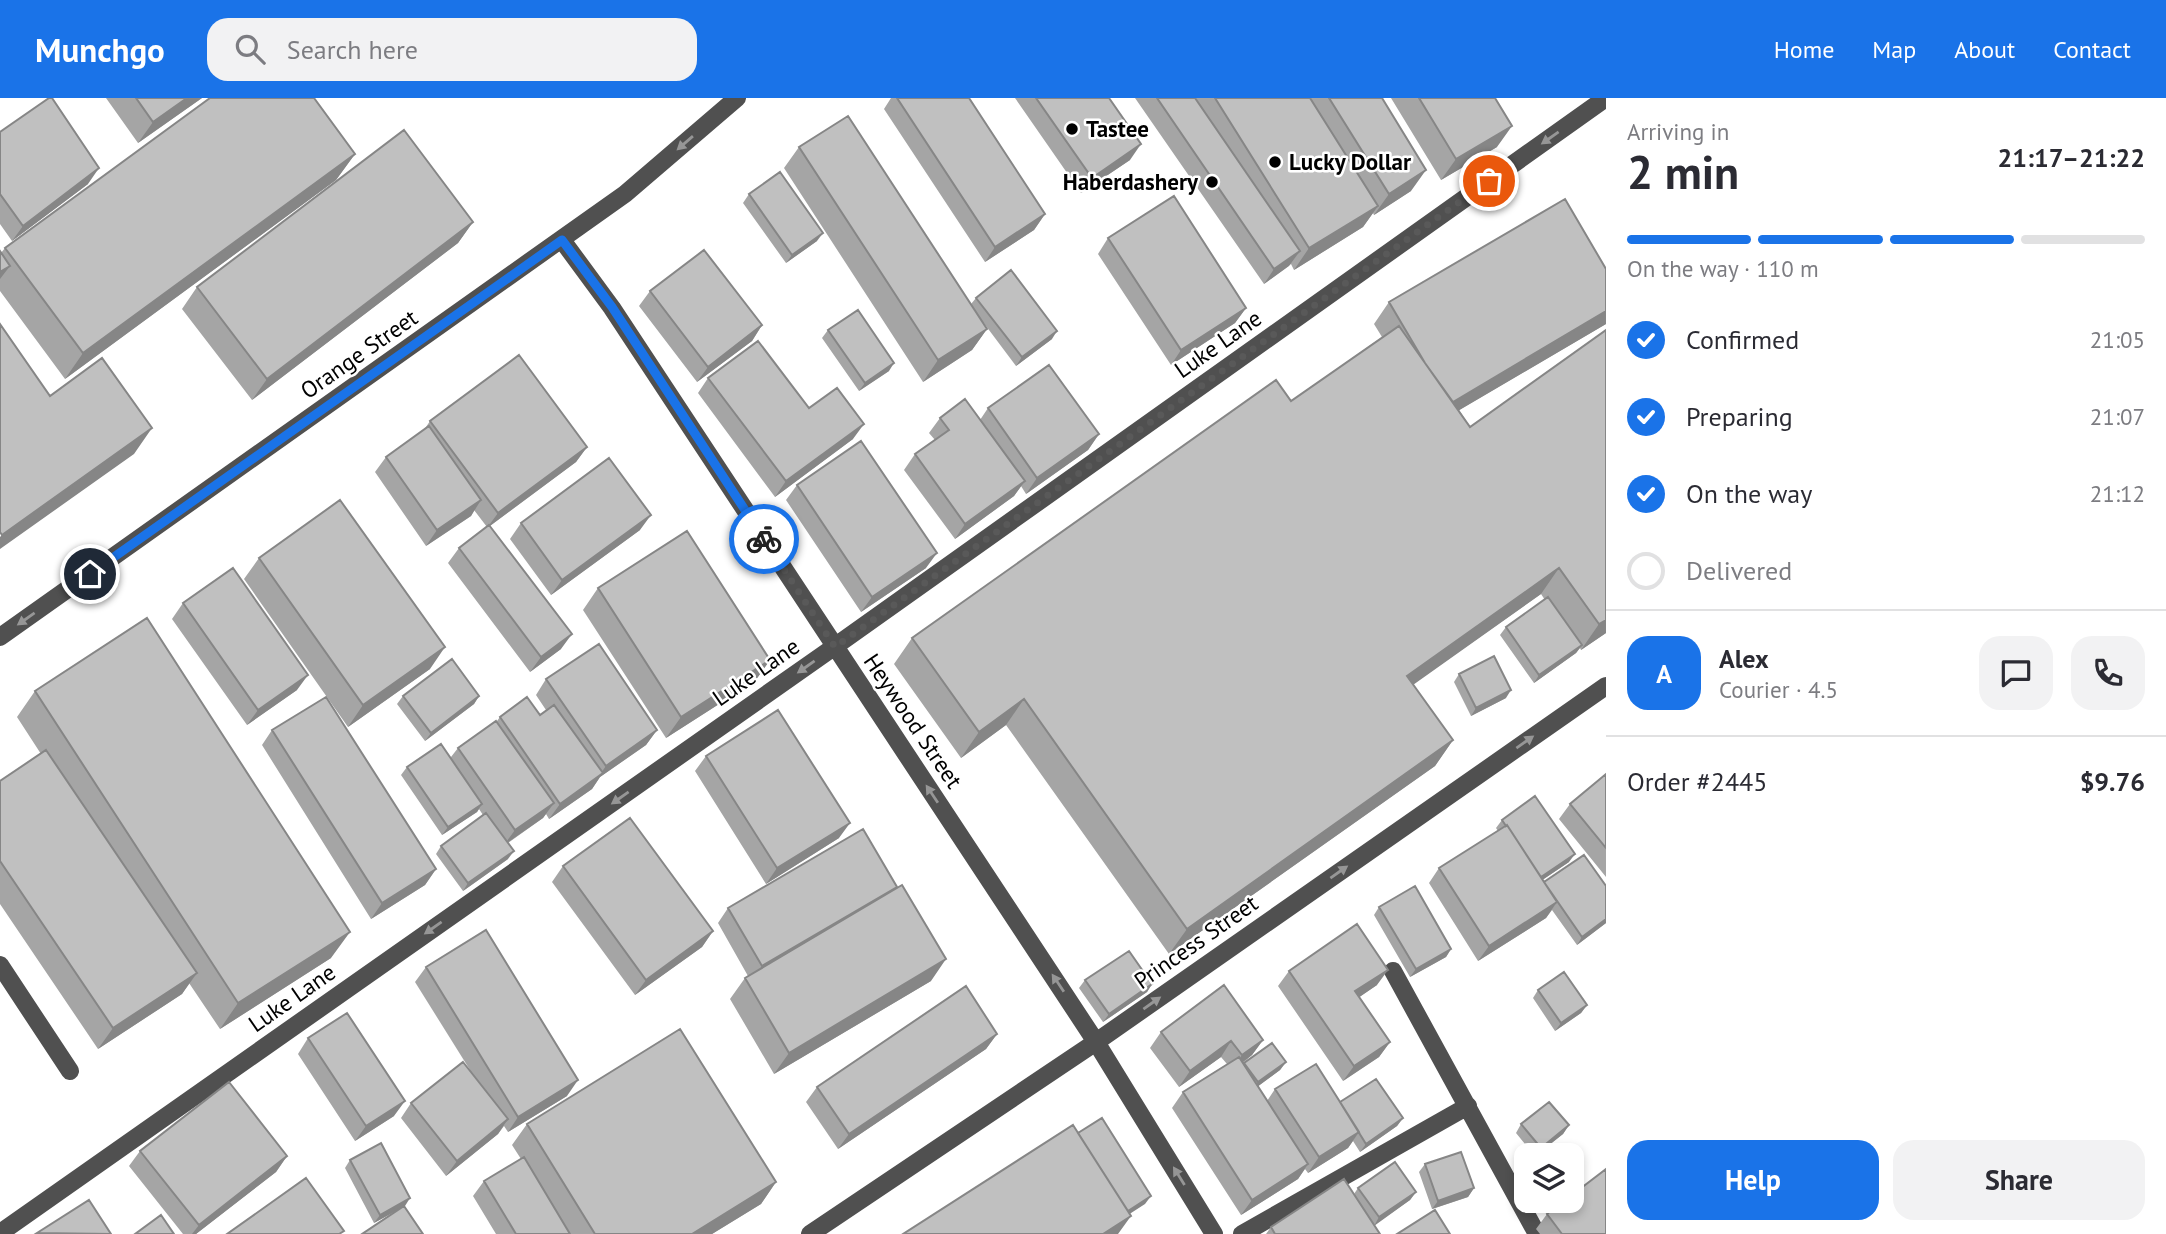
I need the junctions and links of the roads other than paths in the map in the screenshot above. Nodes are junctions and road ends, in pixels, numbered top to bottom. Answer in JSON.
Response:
{"nodes":[{"id":1,"x":737,"y":98,"type":"edge"},
{"id":2,"x":1604,"y":101,"type":"edge"},
{"id":3,"x":562,"y":240,"type":"junction"},
{"id":4,"x":0,"y":637,"type":"edge"},
{"id":5,"x":835,"y":647,"type":"junction"},
{"id":6,"x":1606,"y":686,"type":"edge"},
{"id":7,"x":0,"y":965,"type":"edge"},
{"id":8,"x":1393,"y":971,"type":"dead end"},
{"id":9,"x":1096,"y":1042,"type":"junction"},
{"id":10,"x":70,"y":1071,"type":"dead end"},
{"id":11,"x":1468,"y":1106,"type":"junction"},
{"id":12,"x":0,"y":1233,"type":"edge"},
{"id":13,"x":810,"y":1234,"type":"edge"},
{"id":14,"x":1214,"y":1234,"type":"edge"},
{"id":15,"x":1242,"y":1234,"type":"edge"},
{"id":16,"x":1537,"y":1234,"type":"edge"}],
"edges":[{"from":1,"to":3,"type":"street","name":"Orange Street","one_way":true},
{"from":2,"to":5,"type":"street","name":"Luke Lane","one_way":true},
{"from":3,"to":4,"type":"street","name":"Orange Street","one_way":true},
{"from":3,"to":5,"type":"street","name":"Heywood Street"},
{"from":9,"to":5,"type":"street","name":"Heywood Street","one_way":true},
{"from":5,"to":12,"type":"street","name":"Luke Lane","one_way":true},
{"from":9,"to":6,"type":"street","name":"Princess Street","one_way":true},
{"from":7,"to":10,"type":"street"},
{"from":8,"to":11,"type":"street"},
{"from":9,"to":13,"type":"street","name":"Princess Street"},
{"from":14,"to":9,"type":"street","name":"Heywood Street","one_way":true},
{"from":11,"to":15,"type":"street"},
{"from":11,"to":16,"type":"street"}]}
